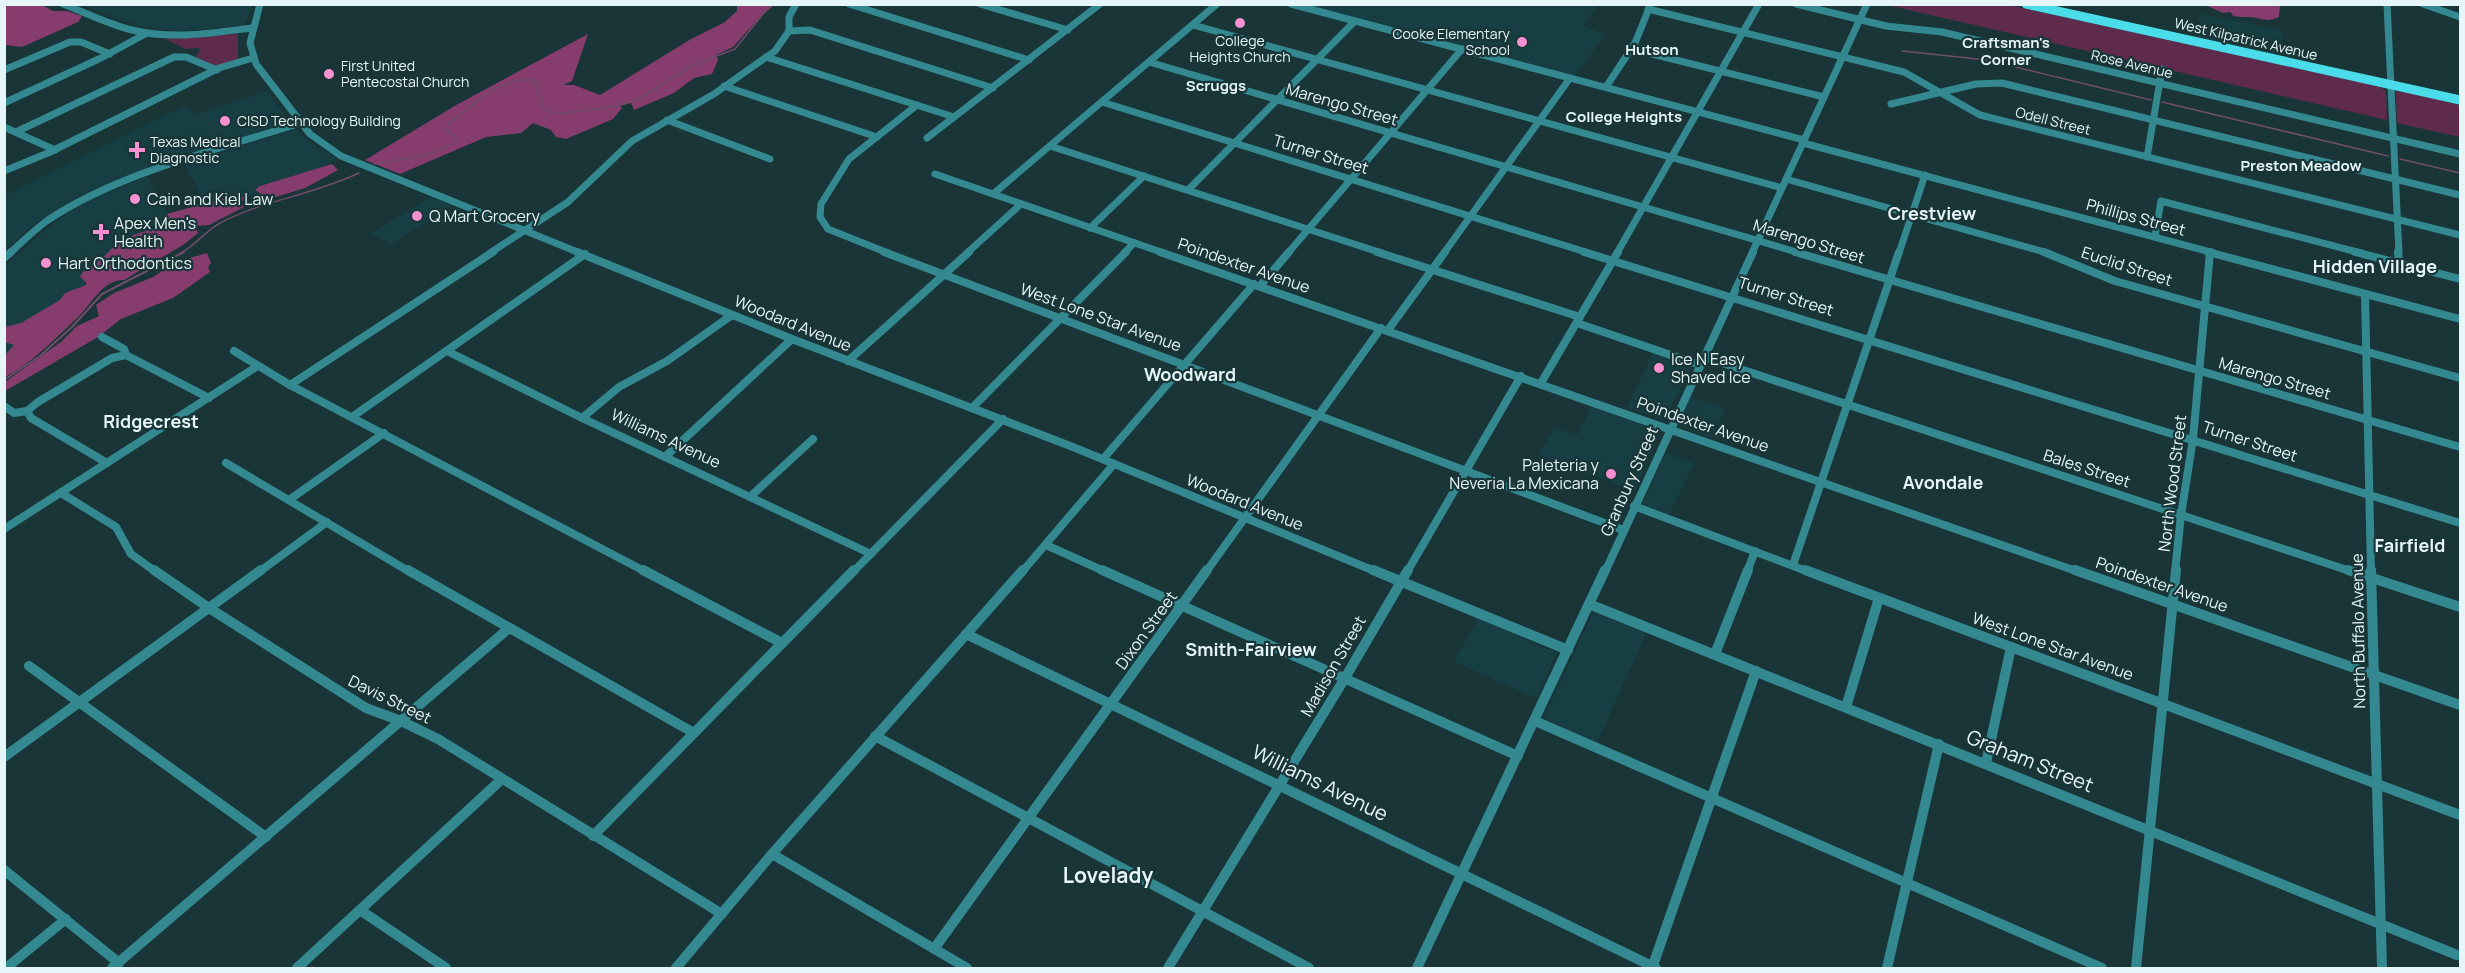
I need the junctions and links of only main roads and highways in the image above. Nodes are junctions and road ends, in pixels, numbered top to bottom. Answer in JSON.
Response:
{"nodes":[{"id":1,"x":2026,"y":4,"type":"edge"},
{"id":2,"x":2460,"y":100,"type":"edge"}],
"edges":[{"from":1,"to":2,"type":"main road","name":"West Kilpatrick Avenue"}]}
